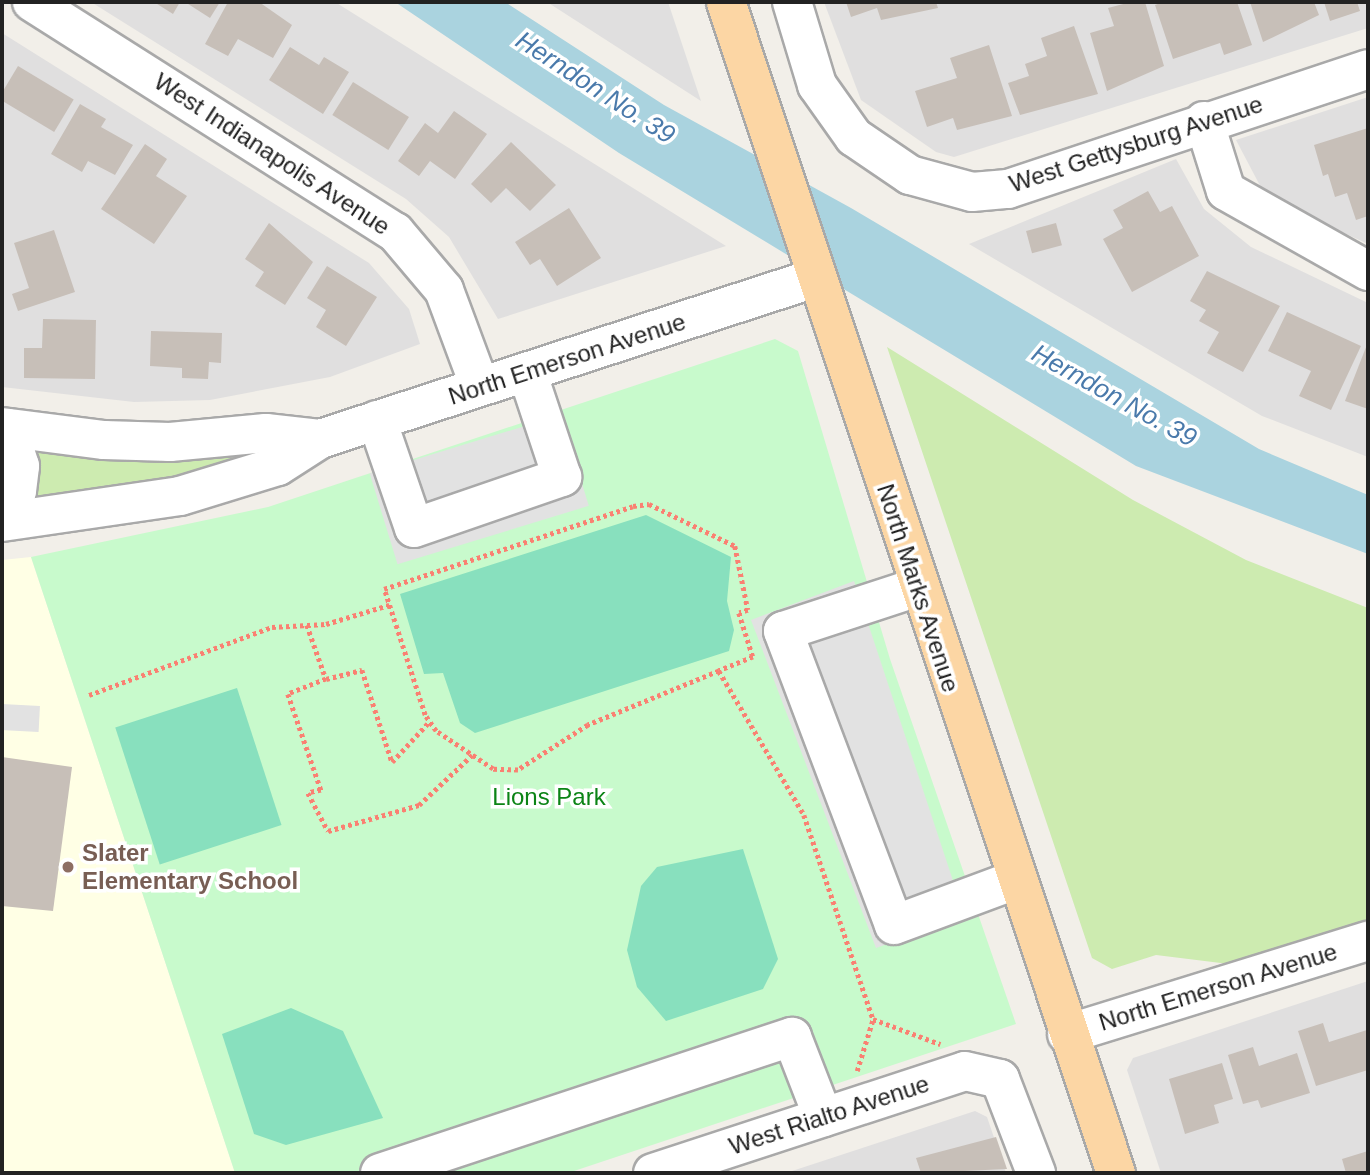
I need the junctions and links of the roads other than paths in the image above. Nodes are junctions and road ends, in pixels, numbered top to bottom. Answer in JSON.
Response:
{"nodes":[{"id":1,"x":32,"y":2,"type":"edge"},
{"id":2,"x":726,"y":2,"type":"edge"},
{"id":3,"x":792,"y":2,"type":"edge"},
{"id":4,"x":1368,"y":69,"type":"edge"},
{"id":5,"x":1204,"y":121,"type":"junction"},
{"id":6,"x":1368,"y":271,"type":"edge"},
{"id":7,"x":815,"y":278,"type":"junction"},
{"id":8,"x":527,"y":372,"type":"junction"},
{"id":9,"x":481,"y":387,"type":"junction"},
{"id":10,"x":377,"y":420,"type":"junction"},
{"id":11,"x":5,"y":428,"type":"edge"},
{"id":12,"x":320,"y":439,"type":"junction"},
{"id":13,"x":2,"y":521,"type":"edge"},
{"id":14,"x":918,"y":587,"type":"junction"},
{"id":15,"x":1015,"y":880,"type":"junction"},
{"id":16,"x":1368,"y":941,"type":"edge"},
{"id":17,"x":1067,"y":1034,"type":"junction"},
{"id":18,"x":823,"y":1117,"type":"junction"},
{"id":19,"x":380,"y":1173,"type":"edge"},
{"id":20,"x":653,"y":1173,"type":"edge"},
{"id":21,"x":1036,"y":1173,"type":"edge"},
{"id":22,"x":1116,"y":1173,"type":"edge"}],
"edges":[{"from":1,"to":9,"type":"street","name":"West Indianapolis Avenue"},
{"from":2,"to":7,"type":"main road","name":"North Marks Avenue"},
{"from":3,"to":5,"type":"street","name":"West Gettysburg Avenue"},
{"from":4,"to":5,"type":"street","name":"West Gettysburg Avenue"},
{"from":5,"to":6,"type":"street"},
{"from":7,"to":8,"type":"street","name":"North Emerson Avenue"},
{"from":7,"to":14,"type":"main road","name":"North Marks Avenue"},
{"from":8,"to":9,"type":"street","name":"North Emerson Avenue"},
{"from":8,"to":10,"type":"street"},
{"from":9,"to":10,"type":"street","name":"North Emerson Avenue"},
{"from":10,"to":12,"type":"street","name":"North Emerson Avenue"},
{"from":11,"to":12,"type":"street","name":"North Emerson Avenue"},
{"from":11,"to":13,"type":"street"},
{"from":12,"to":13,"type":"street","name":"North Emerson Avenue"},
{"from":14,"to":15,"type":"main road","name":"North Marks Avenue"},
{"from":14,"to":15,"type":"street"},
{"from":15,"to":17,"type":"main road","name":"North Marks Avenue"},
{"from":16,"to":17,"type":"street","name":"North Emerson Avenue"},
{"from":17,"to":22,"type":"main road","name":"North Marks Avenue"},
{"from":18,"to":19,"type":"street"},
{"from":18,"to":20,"type":"street","name":"West Rialto Avenue"},
{"from":18,"to":21,"type":"street","name":"West Rialto Avenue"}]}
